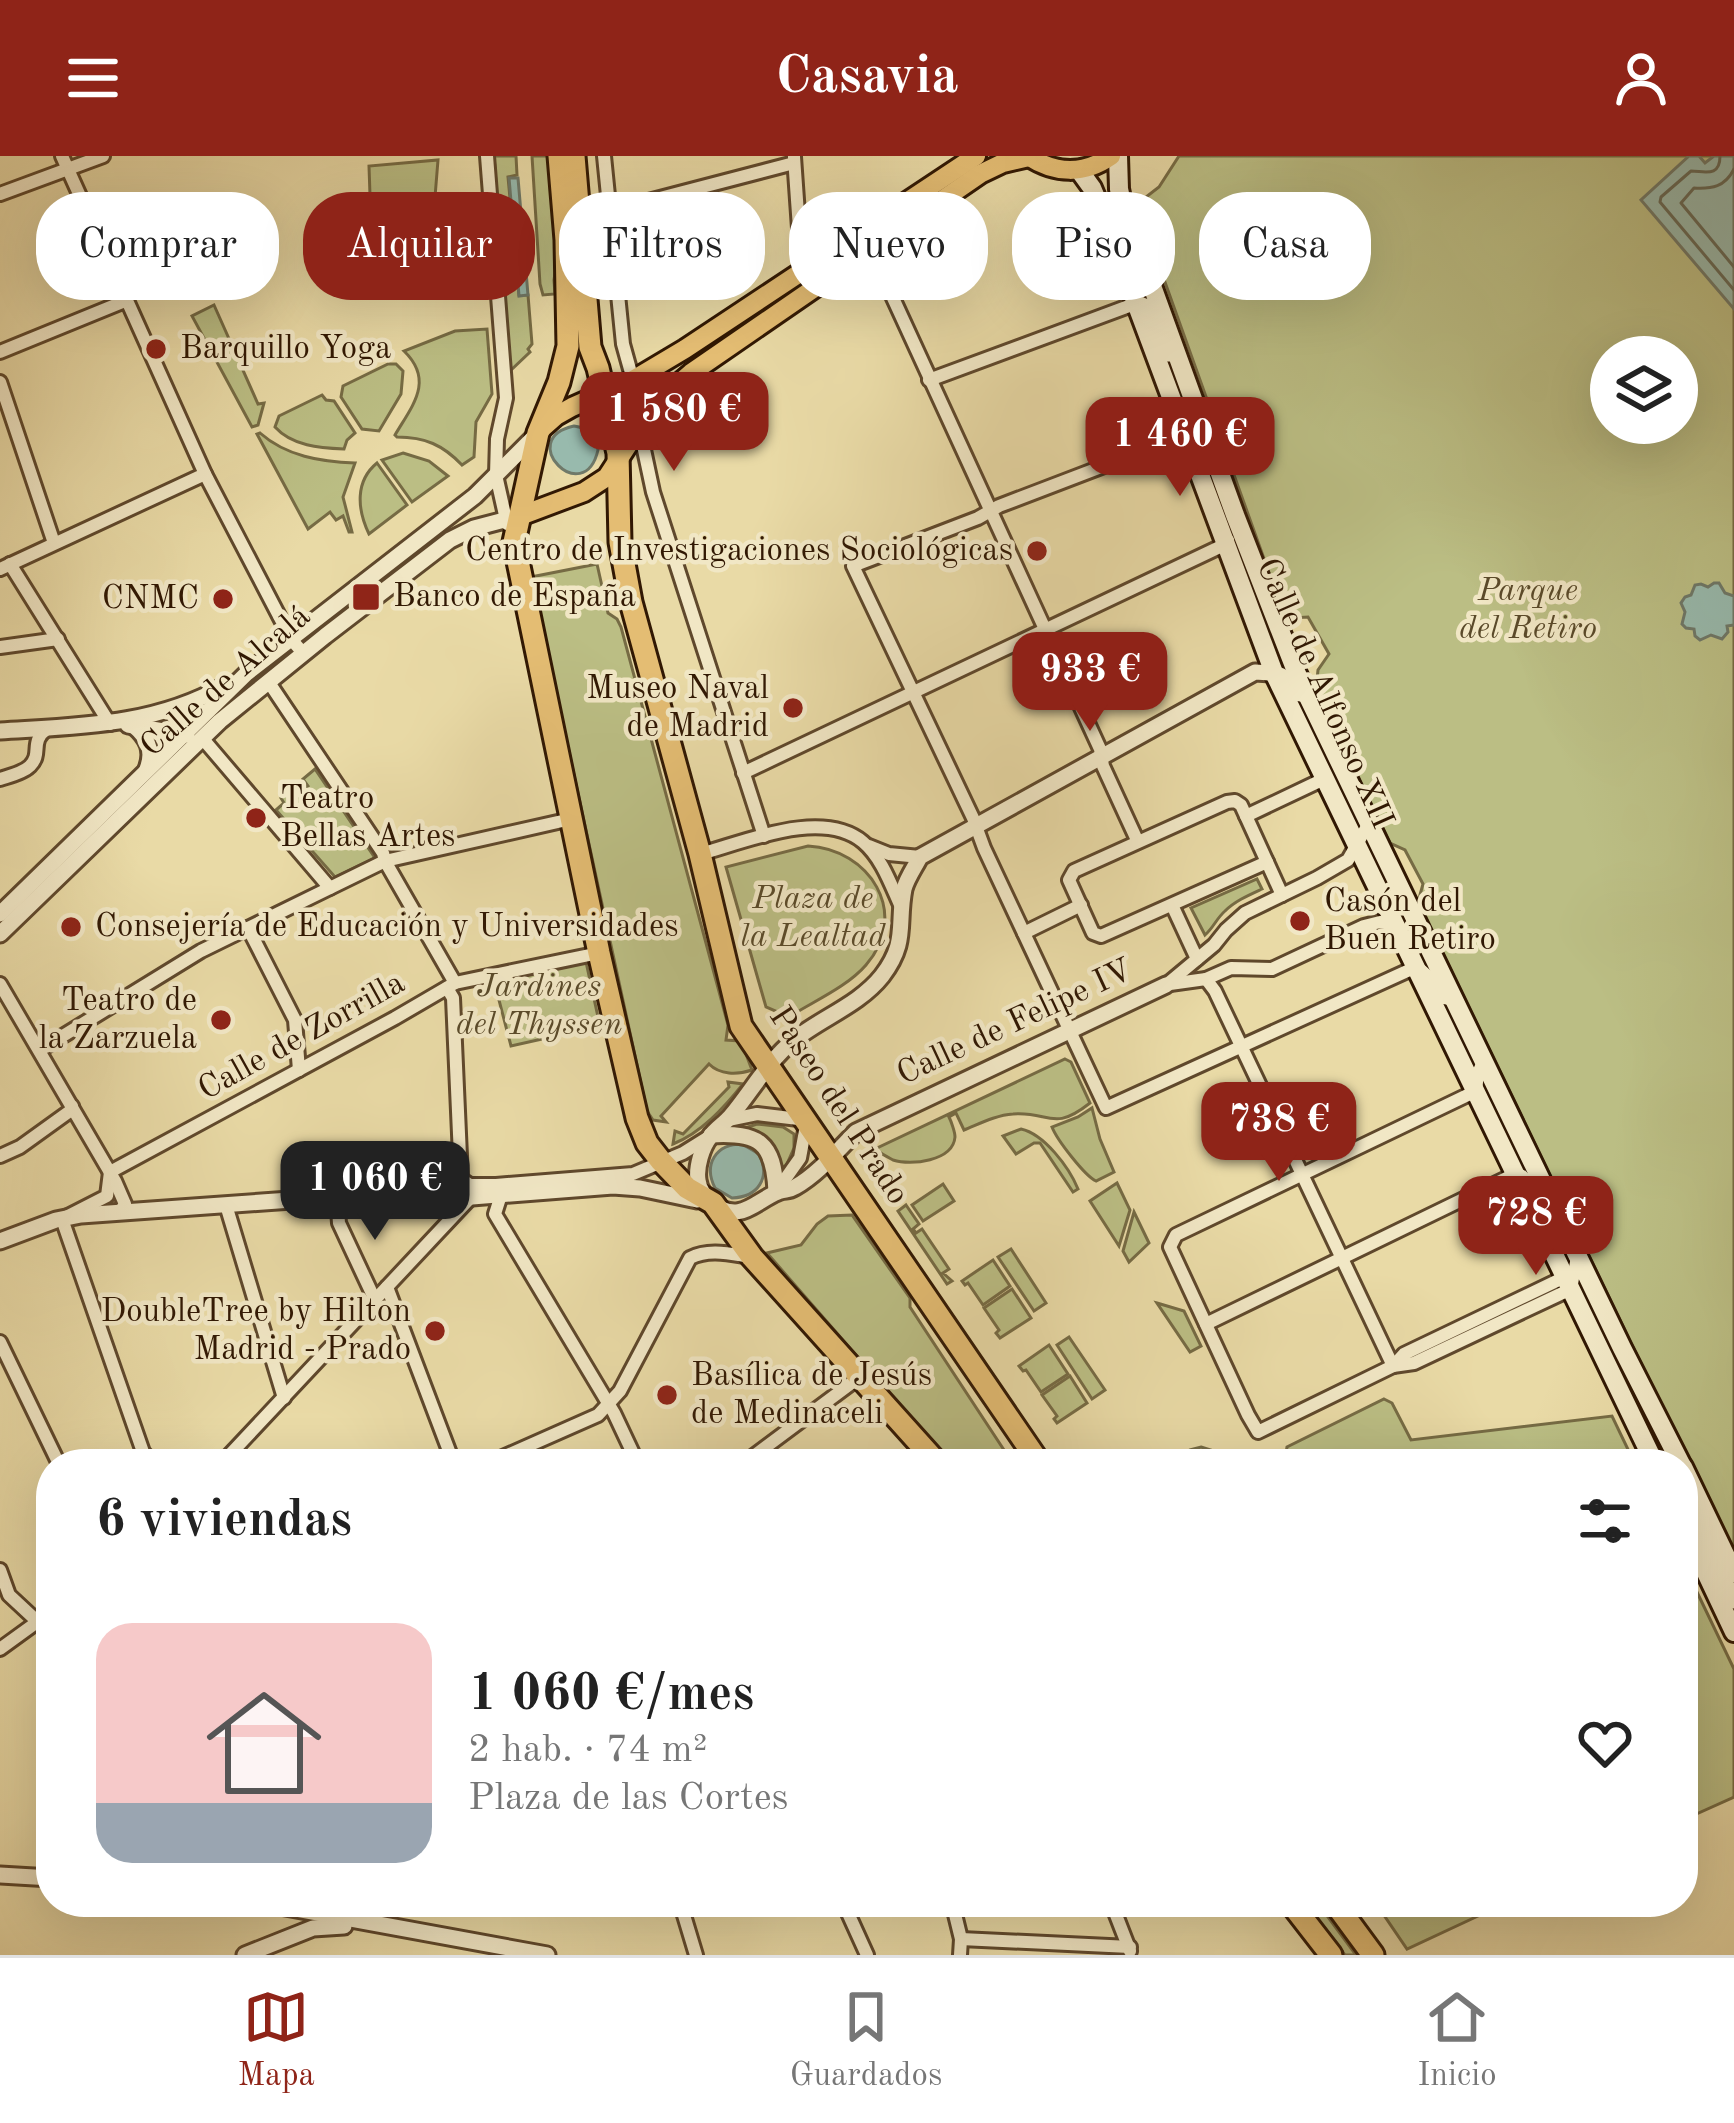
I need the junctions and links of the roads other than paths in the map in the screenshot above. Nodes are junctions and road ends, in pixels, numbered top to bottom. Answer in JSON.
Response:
{"nodes":[{"id":1,"x":103,"y":156,"type":"edge"},
{"id":2,"x":487,"y":156,"type":"edge"},
{"id":3,"x":559,"y":156,"type":"edge"},
{"id":4,"x":574,"y":156,"type":"edge"},
{"id":5,"x":604,"y":156,"type":"edge"},
{"id":6,"x":976,"y":156,"type":"edge"},
{"id":7,"x":1115,"y":156,"type":"edge"},
{"id":8,"x":1029,"y":157,"type":"edge"},
{"id":9,"x":794,"y":160,"type":"edge"},
{"id":10,"x":65,"y":163,"type":"edge"},
{"id":11,"x":1079,"y":170,"type":"junction"},
{"id":12,"x":608,"y":192,"type":"edge"},
{"id":13,"x":679,"y":192,"type":"edge"},
{"id":14,"x":796,"y":192,"type":"edge"},
{"id":15,"x":922,"y":192,"type":"edge"},
{"id":16,"x":954,"y":192,"type":"edge"},
{"id":17,"x":0,"y":194,"type":"edge"},
{"id":18,"x":789,"y":279,"type":"edge"},
{"id":19,"x":619,"y":300,"type":"edge"},
{"id":20,"x":798,"y":300,"type":"edge"},
{"id":21,"x":893,"y":300,"type":"edge"},
{"id":22,"x":125,"y":301,"type":"junction"},
{"id":23,"x":1137,"y":303,"type":"junction"},
{"id":24,"x":0,"y":352,"type":"edge"},
{"id":25,"x":642,"y":375,"type":"junction"},
{"id":26,"x":929,"y":380,"type":"junction"},
{"id":27,"x":1186,"y":381,"type":"junction"},
{"id":28,"x":0,"y":382,"type":"edge"},
{"id":29,"x":604,"y":392,"type":"junction"},
{"id":30,"x":665,"y":395,"type":"junction"},
{"id":31,"x":640,"y":431,"type":"junction"},
{"id":32,"x":538,"y":433,"type":"junction"},
{"id":33,"x":1184,"y":436,"type":"junction"},
{"id":34,"x":619,"y":463,"type":"junction"},
{"id":35,"x":205,"y":474,"type":"junction"},
{"id":36,"x":496,"y":475,"type":"junction"},
{"id":37,"x":990,"y":510,"type":"junction"},
{"id":38,"x":1235,"y":515,"type":"junction"},
{"id":39,"x":512,"y":518,"type":"junction"},
{"id":40,"x":54,"y":543,"type":"junction"},
{"id":41,"x":1226,"y":544,"type":"junction"},
{"id":42,"x":5,"y":567,"type":"edge"},
{"id":43,"x":1045,"y":630,"type":"junction"},
{"id":44,"x":58,"y":639,"type":"junction"},
{"id":45,"x":291,"y":639,"type":"junction"},
{"id":46,"x":0,"y":647,"type":"edge"},
{"id":47,"x":303,"y":653,"type":"junction"},
{"id":48,"x":247,"y":673,"type":"junction"},
{"id":49,"x":1274,"y":673,"type":"junction"},
{"id":50,"x":268,"y":681,"type":"junction"},
{"id":51,"x":913,"y":692,"type":"junction"},
{"id":52,"x":1306,"y":695,"type":"junction"},
{"id":53,"x":121,"y":724,"type":"junction"},
{"id":54,"x":49,"y":728,"type":"junction"},
{"id":55,"x":0,"y":730,"type":"edge"},
{"id":56,"x":184,"y":734,"type":"junction"},
{"id":57,"x":203,"y":739,"type":"junction"},
{"id":58,"x":1102,"y":757,"type":"junction"},
{"id":59,"x":148,"y":769,"type":"junction"},
{"id":60,"x":743,"y":773,"type":"junction"},
{"id":61,"x":0,"y":779,"type":"edge"},
{"id":62,"x":1324,"y":779,"type":"junction"},
{"id":63,"x":1246,"y":816,"type":"junction"},
{"id":64,"x":571,"y":818,"type":"junction"},
{"id":65,"x":1369,"y":823,"type":"junction"},
{"id":66,"x":977,"y":826,"type":"junction"},
{"id":67,"x":764,"y":836,"type":"junction"},
{"id":68,"x":1137,"y":840,"type":"junction"},
{"id":69,"x":866,"y":845,"type":"junction"},
{"id":70,"x":1357,"y":847,"type":"junction"},
{"id":71,"x":700,"y":854,"type":"junction"},
{"id":72,"x":920,"y":856,"type":"junction"},
{"id":73,"x":385,"y":862,"type":"junction"},
{"id":74,"x":1267,"y":862,"type":"junction"},
{"id":75,"x":330,"y":888,"type":"junction"},
{"id":76,"x":1282,"y":895,"type":"junction"},
{"id":77,"x":1081,"y":905,"type":"junction"},
{"id":78,"x":1172,"y":905,"type":"junction"},
{"id":79,"x":903,"y":912,"type":"junction"},
{"id":80,"x":0,"y":914,"type":"edge"},
{"id":81,"x":1396,"y":925,"type":"junction"},
{"id":82,"x":248,"y":928,"type":"junction"},
{"id":83,"x":1024,"y":933,"type":"junction"},
{"id":84,"x":0,"y":934,"type":"edge"},
{"id":85,"x":599,"y":953,"type":"junction"},
{"id":86,"x":1197,"y":959,"type":"junction"},
{"id":87,"x":1416,"y":967,"type":"junction"},
{"id":88,"x":1206,"y":979,"type":"junction"},
{"id":89,"x":0,"y":983,"type":"edge"},
{"id":90,"x":1166,"y":985,"type":"junction"},
{"id":91,"x":451,"y":986,"type":"junction"},
{"id":92,"x":1453,"y":998,"type":"junction"},
{"id":93,"x":1070,"y":1030,"type":"junction"},
{"id":94,"x":1240,"y":1047,"type":"junction"},
{"id":95,"x":40,"y":1050,"type":"junction"},
{"id":96,"x":1483,"y":1062,"type":"junction"},
{"id":97,"x":770,"y":1067,"type":"junction"},
{"id":98,"x":299,"y":1070,"type":"junction"},
{"id":99,"x":1476,"y":1091,"type":"junction"},
{"id":100,"x":72,"y":1106,"type":"junction"},
{"id":101,"x":728,"y":1120,"type":"junction"},
{"id":102,"x":807,"y":1120,"type":"junction"},
{"id":103,"x":711,"y":1135,"type":"junction"},
{"id":104,"x":0,"y":1156,"type":"edge"},
{"id":105,"x":832,"y":1157,"type":"junction"},
{"id":106,"x":661,"y":1162,"type":"junction"},
{"id":107,"x":110,"y":1172,"type":"junction"},
{"id":108,"x":1517,"y":1173,"type":"junction"},
{"id":109,"x":1301,"y":1175,"type":"junction"},
{"id":110,"x":461,"y":1180,"type":"junction"},
{"id":111,"x":446,"y":1189,"type":"junction"},
{"id":112,"x":498,"y":1190,"type":"junction"},
{"id":113,"x":776,"y":1192,"type":"junction"},
{"id":114,"x":337,"y":1197,"type":"junction"},
{"id":115,"x":467,"y":1203,"type":"junction"},
{"id":116,"x":713,"y":1203,"type":"junction"},
{"id":117,"x":1552,"y":1204,"type":"junction"},
{"id":118,"x":226,"y":1205,"type":"junction"},
{"id":119,"x":119,"y":1213,"type":"junction"},
{"id":120,"x":495,"y":1214,"type":"junction"},
{"id":121,"x":62,"y":1219,"type":"junction"},
{"id":122,"x":0,"y":1241,"type":"edge"},
{"id":123,"x":1577,"y":1256,"type":"junction"},
{"id":124,"x":752,"y":1257,"type":"junction"},
{"id":125,"x":1342,"y":1260,"type":"junction"},
{"id":126,"x":1568,"y":1283,"type":"junction"},
{"id":127,"x":387,"y":1287,"type":"junction"},
{"id":128,"x":375,"y":1300,"type":"junction"},
{"id":129,"x":1206,"y":1324,"type":"junction"},
{"id":130,"x":0,"y":1342,"type":"edge"},
{"id":131,"x":1614,"y":1354,"type":"junction"},
{"id":132,"x":1393,"y":1366,"type":"junction"},
{"id":133,"x":861,"y":1376,"type":"junction"},
{"id":134,"x":284,"y":1398,"type":"junction"},
{"id":135,"x":609,"y":1405,"type":"junction"},
{"id":136,"x":52,"y":1449,"type":"edge"},
{"id":137,"x":142,"y":1449,"type":"edge"},
{"id":138,"x":235,"y":1449,"type":"edge"},
{"id":139,"x":448,"y":1449,"type":"edge"},
{"id":140,"x":521,"y":1449,"type":"edge"},
{"id":141,"x":631,"y":1449,"type":"edge"},
{"id":142,"x":762,"y":1449,"type":"edge"},
{"id":143,"x":925,"y":1449,"type":"edge"},
{"id":144,"x":1030,"y":1449,"type":"edge"},
{"id":145,"x":1656,"y":1449,"type":"edge"},
{"id":146,"x":1672,"y":1449,"type":"edge"},
{"id":147,"x":1698,"y":1499,"type":"edge"},
{"id":148,"x":1698,"y":1525,"type":"edge"},
{"id":149,"x":1698,"y":1530,"type":"edge"},
{"id":150,"x":1707,"y":1546,"type":"junction"},
{"id":151,"x":1698,"y":1556,"type":"edge"},
{"id":152,"x":0,"y":1570,"type":"edge"},
{"id":153,"x":1734,"y":1573,"type":"edge"},
{"id":154,"x":1734,"y":1601,"type":"edge"},
{"id":155,"x":36,"y":1620,"type":"edge"},
{"id":156,"x":36,"y":1623,"type":"edge"},
{"id":157,"x":1734,"y":1633,"type":"edge"},
{"id":158,"x":0,"y":1649,"type":"edge"},
{"id":159,"x":0,"y":1875,"type":"edge"},
{"id":160,"x":36,"y":1878,"type":"edge"},
{"id":161,"x":348,"y":1917,"type":"edge"},
{"id":162,"x":685,"y":1917,"type":"edge"},
{"id":163,"x":851,"y":1917,"type":"edge"},
{"id":164,"x":956,"y":1917,"type":"edge"},
{"id":165,"x":1117,"y":1917,"type":"edge"},
{"id":166,"x":1302,"y":1917,"type":"edge"},
{"id":167,"x":1345,"y":1917,"type":"edge"},
{"id":168,"x":961,"y":1939,"type":"junction"},
{"id":169,"x":280,"y":1949,"type":"edge"},
{"id":170,"x":482,"y":1949,"type":"edge"},
{"id":171,"x":1130,"y":1951,"type":"edge"},
{"id":172,"x":245,"y":1955,"type":"edge"},
{"id":173,"x":548,"y":1955,"type":"edge"},
{"id":174,"x":696,"y":1955,"type":"edge"},
{"id":175,"x":867,"y":1955,"type":"edge"},
{"id":176,"x":960,"y":1955,"type":"edge"},
{"id":177,"x":1331,"y":1955,"type":"edge"},
{"id":178,"x":1373,"y":1955,"type":"edge"}],
"edges":[{"from":1,"to":10,"type":"street"},
{"from":2,"to":36,"type":"street"},
{"from":3,"to":32,"type":"highway"},
{"from":4,"to":29,"type":"highway","name":"Paseo del Prado"},
{"from":5,"to":12,"type":"street"},
{"from":6,"to":15,"type":"main road"},
{"from":7,"to":11,"type":"main road"},
{"from":7,"to":27,"type":"main road","name":"Calle de Alfonso XII"},
{"from":8,"to":11,"type":"main road"},
{"from":8,"to":16,"type":"main road"},
{"from":9,"to":13,"type":"street"},
{"from":9,"to":14,"type":"street"},
{"from":10,"to":17,"type":"street"},
{"from":10,"to":22,"type":"street"},
{"from":11,"to":23,"type":"main road","name":"Calle de Alfonso XII"},
{"from":18,"to":25,"type":"main road"},
{"from":19,"to":25,"type":"street"},
{"from":20,"to":30,"type":"main road"},
{"from":21,"to":26,"type":"street"},
{"from":22,"to":24,"type":"street"},
{"from":22,"to":35,"type":"street"},
{"from":23,"to":26,"type":"street"},
{"from":23,"to":27,"type":"street"},
{"from":23,"to":33,"type":"main road","name":"Calle de Alfonso XII"},
{"from":25,"to":29,"type":"main road"},
{"from":25,"to":30,"type":"main road"},
{"from":25,"to":31,"type":"street"},
{"from":26,"to":37,"type":"street"},
{"from":27,"to":38,"type":"main road","name":"Calle de Alfonso XII"},
{"from":28,"to":40,"type":"street"},
{"from":29,"to":32,"type":"main road"},
{"from":29,"to":34,"type":"highway","name":"Paseo del Prado"},
{"from":30,"to":31,"type":"main road"},
{"from":31,"to":34,"type":"main road"},
{"from":31,"to":60,"type":"street"},
{"from":32,"to":36,"type":"street","name":"Calle de Alcalá"},
{"from":32,"to":39,"type":"highway"},
{"from":33,"to":37,"type":"street"},
{"from":33,"to":38,"type":"street"},
{"from":33,"to":41,"type":"main road","name":"Calle de Alfonso XII"},
{"from":34,"to":39,"type":"main road"},
{"from":34,"to":71,"type":"highway","name":"Paseo del Prado"},
{"from":35,"to":40,"type":"street"},
{"from":35,"to":45,"type":"street"},
{"from":36,"to":39,"type":"street"},
{"from":36,"to":45,"type":"street","name":"Calle de Alcalá"},
{"from":37,"to":43,"type":"street"},
{"from":37,"to":51,"type":"street"},
{"from":38,"to":41,"type":"street"},
{"from":38,"to":52,"type":"main road","name":"Calle de Alfonso XII"},
{"from":39,"to":47,"type":"street","name":"Calle de Alcalá"},
{"from":39,"to":64,"type":"highway"},
{"from":40,"to":42,"type":"street"},
{"from":41,"to":43,"type":"street"},
{"from":41,"to":49,"type":"main road","name":"Calle de Alfonso XII"},
{"from":42,"to":44,"type":"street"},
{"from":43,"to":51,"type":"street"},
{"from":43,"to":58,"type":"street"},
{"from":44,"to":46,"type":"street"},
{"from":44,"to":53,"type":"street"},
{"from":45,"to":47,"type":"street"},
{"from":45,"to":48,"type":"street","name":"Calle de Alcalá"},
{"from":47,"to":50,"type":"street","name":"Calle de Alcalá"},
{"from":48,"to":53,"type":"street"},
{"from":48,"to":56,"type":"street","name":"Calle de Alcalá"},
{"from":49,"to":52,"type":"street"},
{"from":49,"to":58,"type":"street"},
{"from":49,"to":62,"type":"main road","name":"Calle de Alfonso XII"},
{"from":50,"to":57,"type":"street","name":"Calle de Alcalá"},
{"from":50,"to":73,"type":"street"},
{"from":51,"to":60,"type":"street"},
{"from":51,"to":66,"type":"street"},
{"from":52,"to":65,"type":"main road","name":"Calle de Alfonso XII"},
{"from":53,"to":54,"type":"street"},
{"from":53,"to":56,"type":"street"},
{"from":53,"to":59,"type":"street","name":"Calle de Alcalá"},
{"from":54,"to":55,"type":"street"},
{"from":54,"to":61,"type":"street"},
{"from":56,"to":57,"type":"street"},
{"from":56,"to":59,"type":"street","name":"Calle de Alcalá"},
{"from":57,"to":75,"type":"street"},
{"from":57,"to":84,"type":"street","name":"Calle de Alcalá"},
{"from":58,"to":66,"type":"street"},
{"from":58,"to":68,"type":"street"},
{"from":59,"to":80,"type":"street","name":"Calle de Alcalá"},
{"from":60,"to":67,"type":"street"},
{"from":62,"to":63,"type":"street"},
{"from":62,"to":70,"type":"main road","name":"Calle de Alfonso XII"},
{"from":63,"to":68,"type":"street"},
{"from":63,"to":74,"type":"street"},
{"from":64,"to":73,"type":"street"},
{"from":64,"to":85,"type":"highway"},
{"from":65,"to":70,"type":"street","name":"Calle de Felipe IV"},
{"from":65,"to":92,"type":"main road","name":"Calle de Alfonso XII"},
{"from":66,"to":72,"type":"street"},
{"from":66,"to":83,"type":"street"},
{"from":67,"to":69,"type":"street"},
{"from":67,"to":71,"type":"street"},
{"from":68,"to":77,"type":"street"},
{"from":69,"to":72,"type":"street"},
{"from":69,"to":79,"type":"street"},
{"from":70,"to":76,"type":"street","name":"Calle de Felipe IV"},
{"from":70,"to":81,"type":"main road","name":"Calle de Alfonso XII"},
{"from":71,"to":97,"type":"highway","name":"Paseo del Prado"},
{"from":72,"to":79,"type":"street"},
{"from":73,"to":75,"type":"street"},
{"from":73,"to":91,"type":"street"},
{"from":74,"to":76,"type":"street"},
{"from":74,"to":78,"type":"street"},
{"from":75,"to":82,"type":"street"},
{"from":76,"to":86,"type":"street","name":"Calle de Felipe IV"},
{"from":77,"to":78,"type":"street"},
{"from":77,"to":83,"type":"street"},
{"from":78,"to":86,"type":"street"},
{"from":79,"to":97,"type":"street"},
{"from":81,"to":87,"type":"main road","name":"Calle de Alfonso XII"},
{"from":81,"to":88,"type":"street","name":"Calle de Felipe IV"},
{"from":82,"to":95,"type":"street"},
{"from":82,"to":98,"type":"street"},
{"from":83,"to":93,"type":"street"},
{"from":85,"to":91,"type":"street","name":"Calle de Zorrilla"},
{"from":85,"to":106,"type":"highway"},
{"from":86,"to":90,"type":"street","name":"Calle de Felipe IV"},
{"from":87,"to":92,"type":"street"},
{"from":87,"to":94,"type":"street"},
{"from":87,"to":99,"type":"main road","name":"Calle de Alfonso XII"},
{"from":88,"to":90,"type":"street","name":"Calle de Felipe IV"},
{"from":88,"to":94,"type":"street"},
{"from":89,"to":95,"type":"street"},
{"from":90,"to":93,"type":"street","name":"Calle de Felipe IV"},
{"from":91,"to":98,"type":"street","name":"Calle de Zorrilla"},
{"from":91,"to":110,"type":"street"},
{"from":92,"to":96,"type":"main road","name":"Calle de Alfonso XII"},
{"from":93,"to":94,"type":"street"},
{"from":93,"to":105,"type":"street","name":"Calle de Felipe IV"},
{"from":94,"to":109,"type":"street"},
{"from":95,"to":100,"type":"street"},
{"from":96,"to":99,"type":"street"},
{"from":96,"to":117,"type":"main road","name":"Calle de Alfonso XII"},
{"from":97,"to":101,"type":"street"},
{"from":97,"to":102,"type":"highway","name":"Paseo del Prado"},
{"from":98,"to":107,"type":"street","name":"Calle de Zorrilla"},
{"from":99,"to":108,"type":"main road","name":"Calle de Alfonso XII"},
{"from":99,"to":109,"type":"street"},
{"from":100,"to":104,"type":"street"},
{"from":100,"to":107,"type":"street"},
{"from":101,"to":102,"type":"street"},
{"from":101,"to":103,"type":"street"},
{"from":102,"to":105,"type":"highway","name":"Paseo del Prado"},
{"from":102,"to":113,"type":"street"},
{"from":103,"to":106,"type":"street"},
{"from":103,"to":113,"type":"street"},
{"from":103,"to":116,"type":"street"},
{"from":105,"to":113,"type":"street","name":"Calle de Felipe IV"},
{"from":105,"to":144,"type":"highway","name":"Paseo del Prado"},
{"from":106,"to":112,"type":"street"},
{"from":106,"to":116,"type":"highway"},
{"from":107,"to":119,"type":"street"},
{"from":107,"to":121,"type":"street","name":"Calle de Zorrilla"},
{"from":108,"to":117,"type":"street"},
{"from":108,"to":125,"type":"street"},
{"from":108,"to":126,"type":"main road","name":"Calle de Alfonso XII"},
{"from":109,"to":125,"type":"street"},
{"from":109,"to":129,"type":"street"},
{"from":110,"to":111,"type":"street"},
{"from":110,"to":112,"type":"street"},
{"from":111,"to":114,"type":"street"},
{"from":111,"to":115,"type":"street"},
{"from":112,"to":115,"type":"street"},
{"from":112,"to":116,"type":"street"},
{"from":112,"to":120,"type":"street"},
{"from":113,"to":116,"type":"street"},
{"from":114,"to":118,"type":"street"},
{"from":114,"to":128,"type":"street"},
{"from":115,"to":120,"type":"street"},
{"from":115,"to":127,"type":"street"},
{"from":116,"to":124,"type":"highway"},
{"from":117,"to":123,"type":"main road","name":"Calle de Alfonso XII"},
{"from":118,"to":119,"type":"street"},
{"from":118,"to":134,"type":"street"},
{"from":119,"to":121,"type":"street"},
{"from":120,"to":135,"type":"street"},
{"from":121,"to":122,"type":"street"},
{"from":121,"to":137,"type":"street"},
{"from":123,"to":126,"type":"street"},
{"from":123,"to":131,"type":"main road","name":"Calle de Alfonso XII"},
{"from":124,"to":133,"type":"highway"},
{"from":124,"to":135,"type":"street"},
{"from":125,"to":129,"type":"street"},
{"from":125,"to":132,"type":"street"},
{"from":126,"to":131,"type":"main road","name":"Calle de Alfonso XII"},
{"from":126,"to":132,"type":"street"},
{"from":127,"to":128,"type":"street"},
{"from":127,"to":139,"type":"street"},
{"from":128,"to":134,"type":"street"},
{"from":129,"to":132,"type":"street"},
{"from":130,"to":136,"type":"street"},
{"from":131,"to":145,"type":"main road","name":"Calle de Alfonso XII"},
{"from":131,"to":146,"type":"main road","name":"Calle de Alfonso XII"},
{"from":133,"to":142,"type":"street"},
{"from":133,"to":143,"type":"highway"},
{"from":134,"to":138,"type":"street"},
{"from":135,"to":140,"type":"street"},
{"from":135,"to":141,"type":"street"},
{"from":147,"to":153,"type":"main road","name":"Calle de Alfonso XII"},
{"from":148,"to":150,"type":"street"},
{"from":149,"to":150,"type":"street"},
{"from":150,"to":154,"type":"street"},
{"from":151,"to":157,"type":"main road"},
{"from":152,"to":155,"type":"street"},
{"from":156,"to":158,"type":"street"},
{"from":159,"to":160,"type":"street"},
{"from":161,"to":170,"type":"street"},
{"from":162,"to":174,"type":"street"},
{"from":163,"to":175,"type":"street"},
{"from":164,"to":168,"type":"street"},
{"from":165,"to":171,"type":"street"},
{"from":166,"to":177,"type":"highway"},
{"from":167,"to":178,"type":"highway"},
{"from":168,"to":171,"type":"street"},
{"from":168,"to":176,"type":"street"},
{"from":169,"to":170,"type":"street"},
{"from":169,"to":172,"type":"street"},
{"from":170,"to":173,"type":"street"}]}
